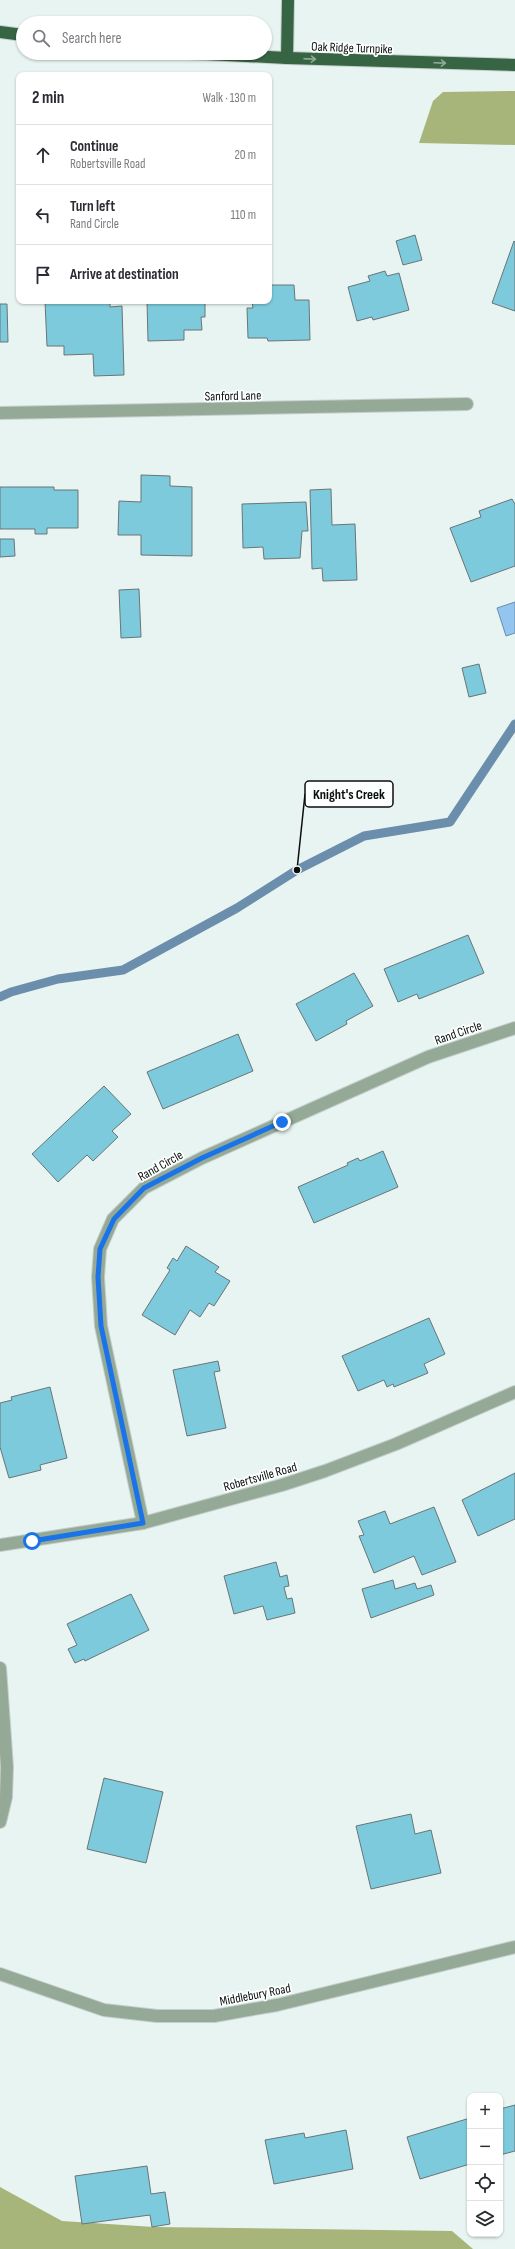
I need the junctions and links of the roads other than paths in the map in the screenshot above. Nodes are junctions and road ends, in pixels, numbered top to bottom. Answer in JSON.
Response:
{"nodes":[{"id":1,"x":288,"y":0,"type":"edge"},
{"id":2,"x":0,"y":32,"type":"edge"},
{"id":3,"x":16,"y":34,"type":"edge"},
{"id":4,"x":272,"y":57,"type":"edge"},
{"id":5,"x":287,"y":58,"type":"junction"},
{"id":6,"x":515,"y":64,"type":"edge"},
{"id":7,"x":467,"y":404,"type":"dead end"},
{"id":8,"x":0,"y":413,"type":"edge"},
{"id":9,"x":515,"y":1028,"type":"edge"},
{"id":10,"x":515,"y":1392,"type":"edge"},
{"id":11,"x":143,"y":1523,"type":"junction"},
{"id":12,"x":0,"y":1545,"type":"edge"},
{"id":13,"x":0,"y":1668,"type":"edge"},
{"id":14,"x":0,"y":1822,"type":"edge"},
{"id":15,"x":515,"y":1947,"type":"edge"},
{"id":16,"x":0,"y":1974,"type":"edge"}],
"edges":[{"from":1,"to":5,"type":"highway"},
{"from":2,"to":3,"type":"highway"},
{"from":4,"to":5,"type":"highway","name":"Oak Ridge Turnpike"},
{"from":5,"to":6,"type":"highway","name":"Oak Ridge Turnpike","one_way":true},
{"from":7,"to":8,"type":"street","name":"Sanford Lane"},
{"from":9,"to":11,"type":"street","name":"Rand Circle"},
{"from":10,"to":11,"type":"street","name":"Robertsville Road"},
{"from":11,"to":12,"type":"street","name":"Robertsville Road"},
{"from":13,"to":14,"type":"street"},
{"from":15,"to":16,"type":"street","name":"Middlebury Road"}]}
